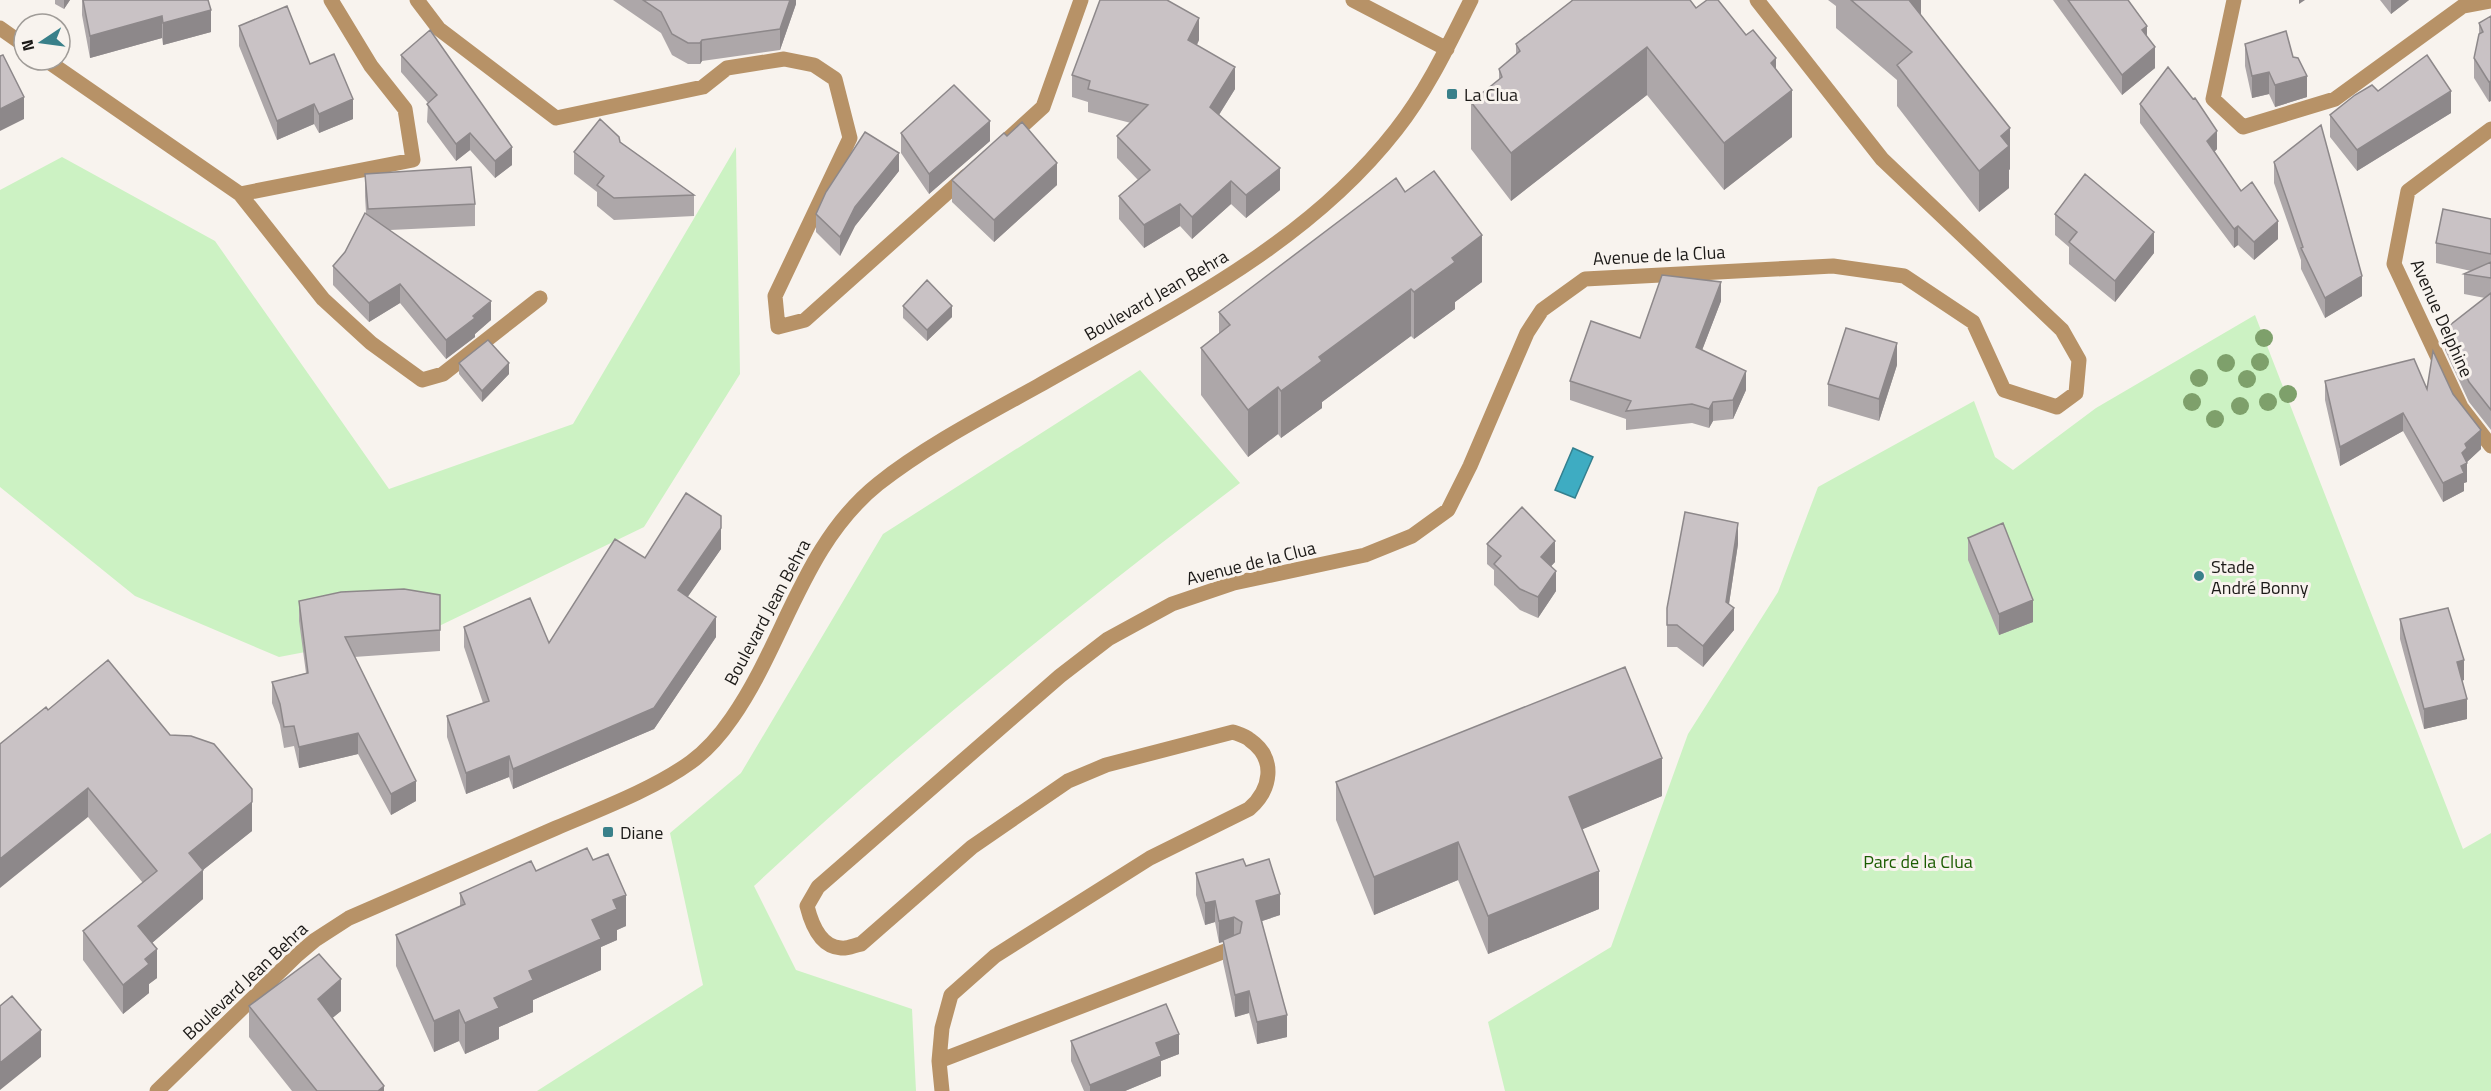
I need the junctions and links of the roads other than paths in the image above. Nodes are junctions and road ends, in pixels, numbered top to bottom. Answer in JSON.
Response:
{"nodes":[{"id":1,"x":331,"y":0,"type":"edge"},
{"id":2,"x":417,"y":0,"type":"edge"},
{"id":3,"x":1081,"y":0,"type":"edge"},
{"id":4,"x":1353,"y":0,"type":"edge"},
{"id":5,"x":1471,"y":0,"type":"edge"},
{"id":6,"x":1757,"y":0,"type":"edge"},
{"id":7,"x":2234,"y":0,"type":"edge"},
{"id":8,"x":2491,"y":1,"type":"edge"},
{"id":9,"x":1447,"y":49,"type":"junction"},
{"id":10,"x":63,"y":72,"type":"edge"},
{"id":11,"x":2491,"y":129,"type":"edge"},
{"id":12,"x":999,"y":147,"type":"edge"},
{"id":13,"x":981,"y":162,"type":"edge"},
{"id":14,"x":240,"y":194,"type":"junction"},
{"id":15,"x":540,"y":298,"type":"dead end"},
{"id":16,"x":2491,"y":447,"type":"edge"},
{"id":17,"x":1233,"y":948,"type":"edge"},
{"id":18,"x":939,"y":1061,"type":"junction"},
{"id":19,"x":157,"y":1091,"type":"edge"},
{"id":20,"x":942,"y":1091,"type":"edge"}],
"edges":[{"from":1,"to":14,"type":"street"},
{"from":2,"to":13,"type":"street"},
{"from":3,"to":12,"type":"street"},
{"from":4,"to":9,"type":"street"},
{"from":5,"to":9,"type":"street","name":"Boulevard Jean Behra"},
{"from":6,"to":18,"type":"street","name":"Avenue de la Clua"},
{"from":7,"to":8,"type":"street"},
{"from":9,"to":19,"type":"street","name":"Boulevard Jean Behra"},
{"from":10,"to":14,"type":"street"},
{"from":11,"to":16,"type":"street","name":"Avenue Delphine"},
{"from":14,"to":15,"type":"street"},
{"from":17,"to":18,"type":"street"},
{"from":18,"to":20,"type":"street","name":"Avenue de la Clua"}]}
